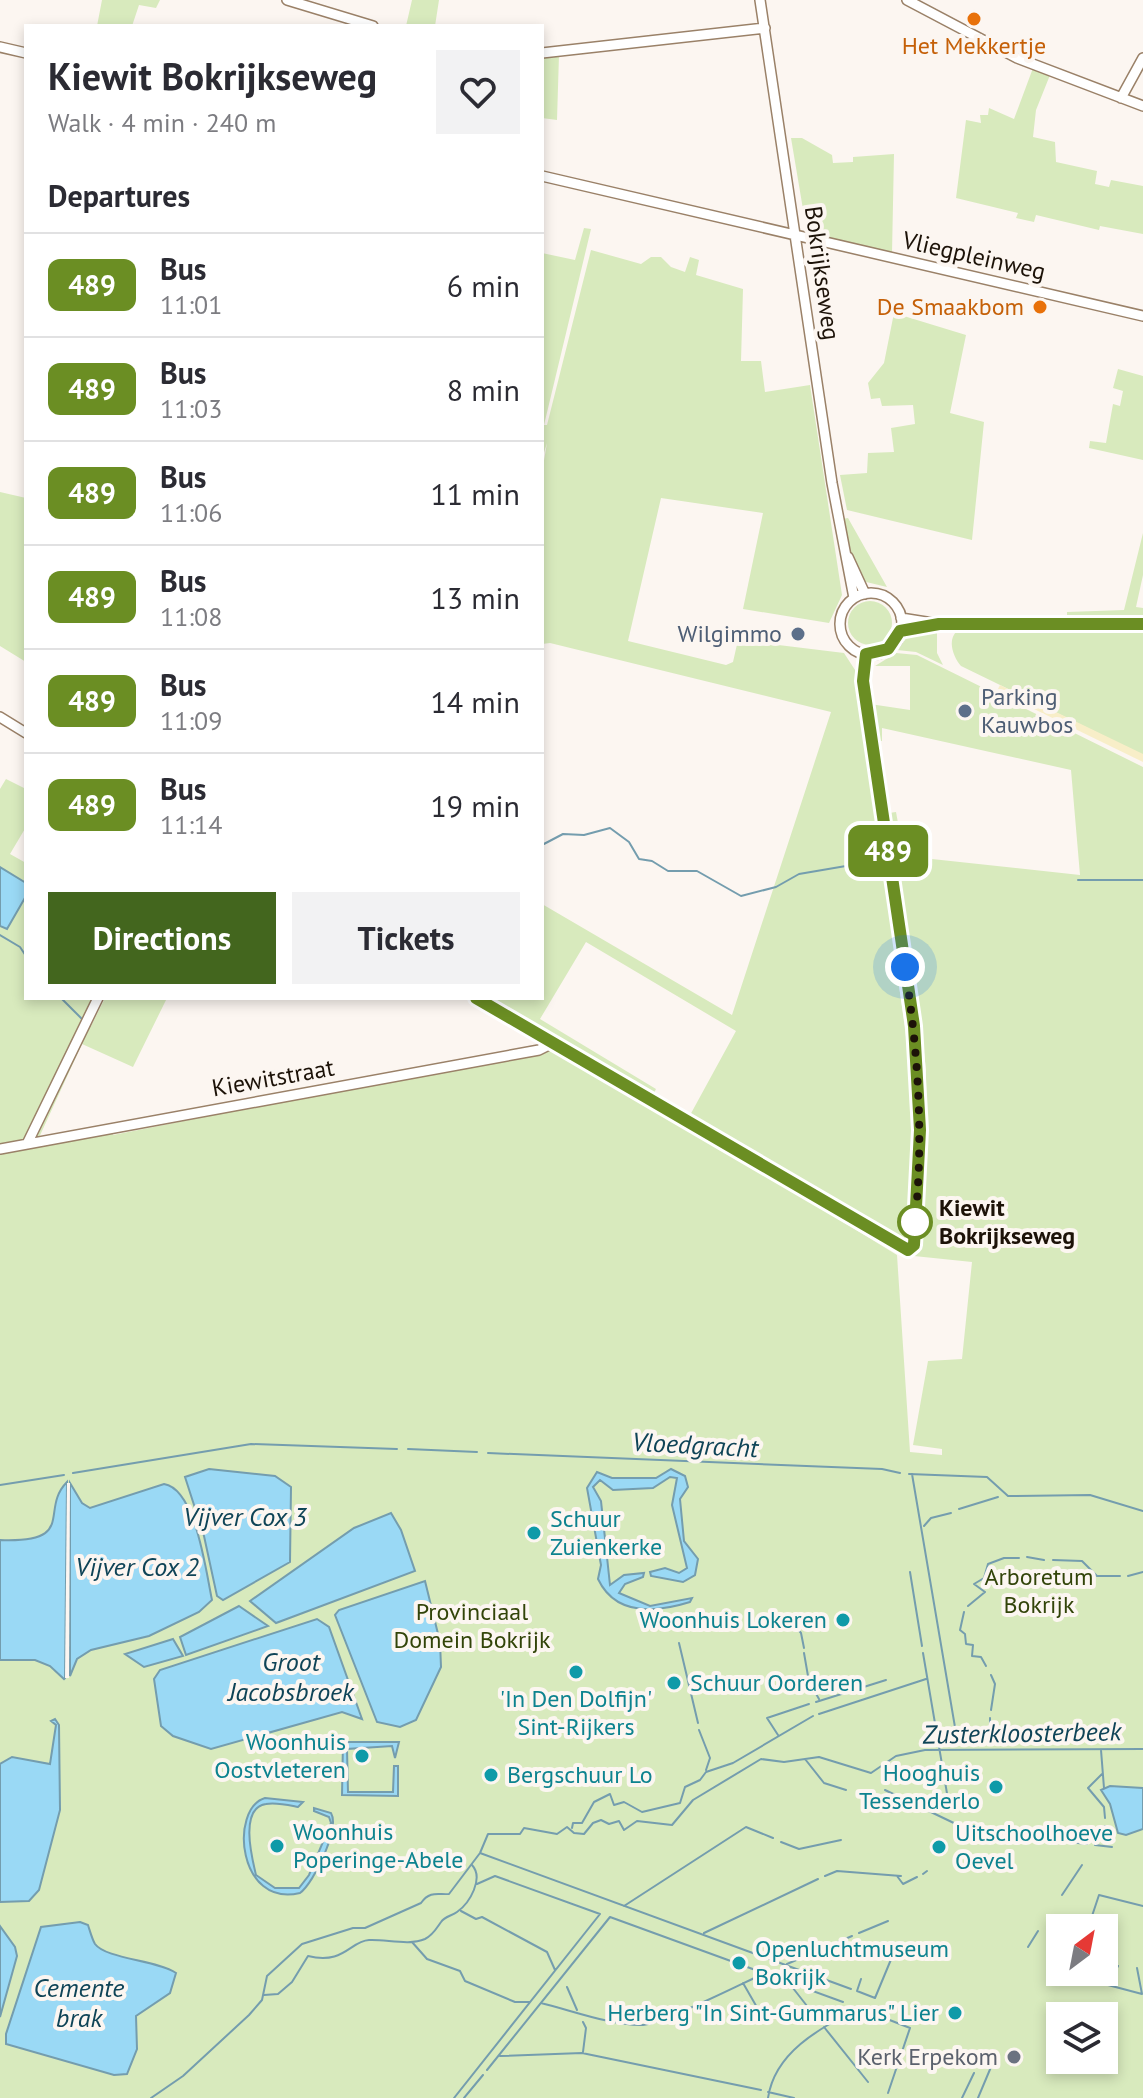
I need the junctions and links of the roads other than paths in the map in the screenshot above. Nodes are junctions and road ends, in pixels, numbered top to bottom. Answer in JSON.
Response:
{"nodes":[{"id":1,"x":287,"y":0,"type":"edge"},
{"id":2,"x":760,"y":0,"type":"edge"},
{"id":3,"x":907,"y":0,"type":"edge"},
{"id":4,"x":366,"y":24,"type":"edge"},
{"id":5,"x":765,"y":28,"type":"junction"},
{"id":6,"x":0,"y":47,"type":"edge"},
{"id":7,"x":24,"y":53,"type":"edge"},
{"id":8,"x":544,"y":53,"type":"edge"},
{"id":9,"x":1143,"y":58,"type":"edge"},
{"id":10,"x":1121,"y":98,"type":"junction"},
{"id":11,"x":1143,"y":106,"type":"edge"},
{"id":12,"x":544,"y":176,"type":"edge"},
{"id":13,"x":797,"y":236,"type":"junction"},
{"id":14,"x":1143,"y":316,"type":"edge"},
{"id":15,"x":844,"y":551,"type":"junction"},
{"id":16,"x":865,"y":594,"type":"junction"},
{"id":17,"x":854,"y":598,"type":"junction"},
{"id":18,"x":901,"y":618,"type":"junction"},
{"id":19,"x":939,"y":624,"type":"junction"},
{"id":20,"x":1143,"y":624,"type":"edge"},
{"id":21,"x":900,"y":631,"type":"junction"},
{"id":22,"x":866,"y":654,"type":"junction"},
{"id":23,"x":0,"y":717,"type":"edge"},
{"id":24,"x":24,"y":732,"type":"edge"},
{"id":25,"x":97,"y":1000,"type":"edge"},
{"id":26,"x":479,"y":1000,"type":"edge"},
{"id":27,"x":553,"y":1043,"type":"junction"},
{"id":28,"x":27,"y":1144,"type":"junction"},
{"id":29,"x":0,"y":1149,"type":"edge"}],
"edges":[{"from":1,"to":4,"type":"street"},
{"from":2,"to":5,"type":"street","name":"Bokrijkseweg"},
{"from":3,"to":10,"type":"street"},
{"from":5,"to":8,"type":"street"},
{"from":5,"to":13,"type":"street","name":"Bokrijkseweg"},
{"from":6,"to":7,"type":"street"},
{"from":9,"to":10,"type":"street"},
{"from":10,"to":11,"type":"street"},
{"from":12,"to":13,"type":"street","name":"Vliegpleinweg"},
{"from":13,"to":14,"type":"street","name":"Vliegpleinweg"},
{"from":13,"to":15,"type":"street","name":"Bokrijkseweg"},
{"from":15,"to":16,"type":"street","name":"Bokrijkseweg"},
{"from":15,"to":17,"type":"street","name":"Bokrijkseweg"},
{"from":16,"to":17,"type":"street"},
{"from":16,"to":18,"type":"street"},
{"from":17,"to":22,"type":"street"},
{"from":18,"to":19,"type":"street"},
{"from":18,"to":21,"type":"street"},
{"from":19,"to":20,"type":"street"},
{"from":19,"to":21,"type":"street"},
{"from":21,"to":22,"type":"street"},
{"from":22,"to":27,"type":"street"},
{"from":23,"to":24,"type":"street"},
{"from":25,"to":28,"type":"street"},
{"from":26,"to":27,"type":"street"},
{"from":27,"to":28,"type":"street","name":"Kiewitstraat"},
{"from":28,"to":29,"type":"street","name":"Kiewitstraat"}]}
